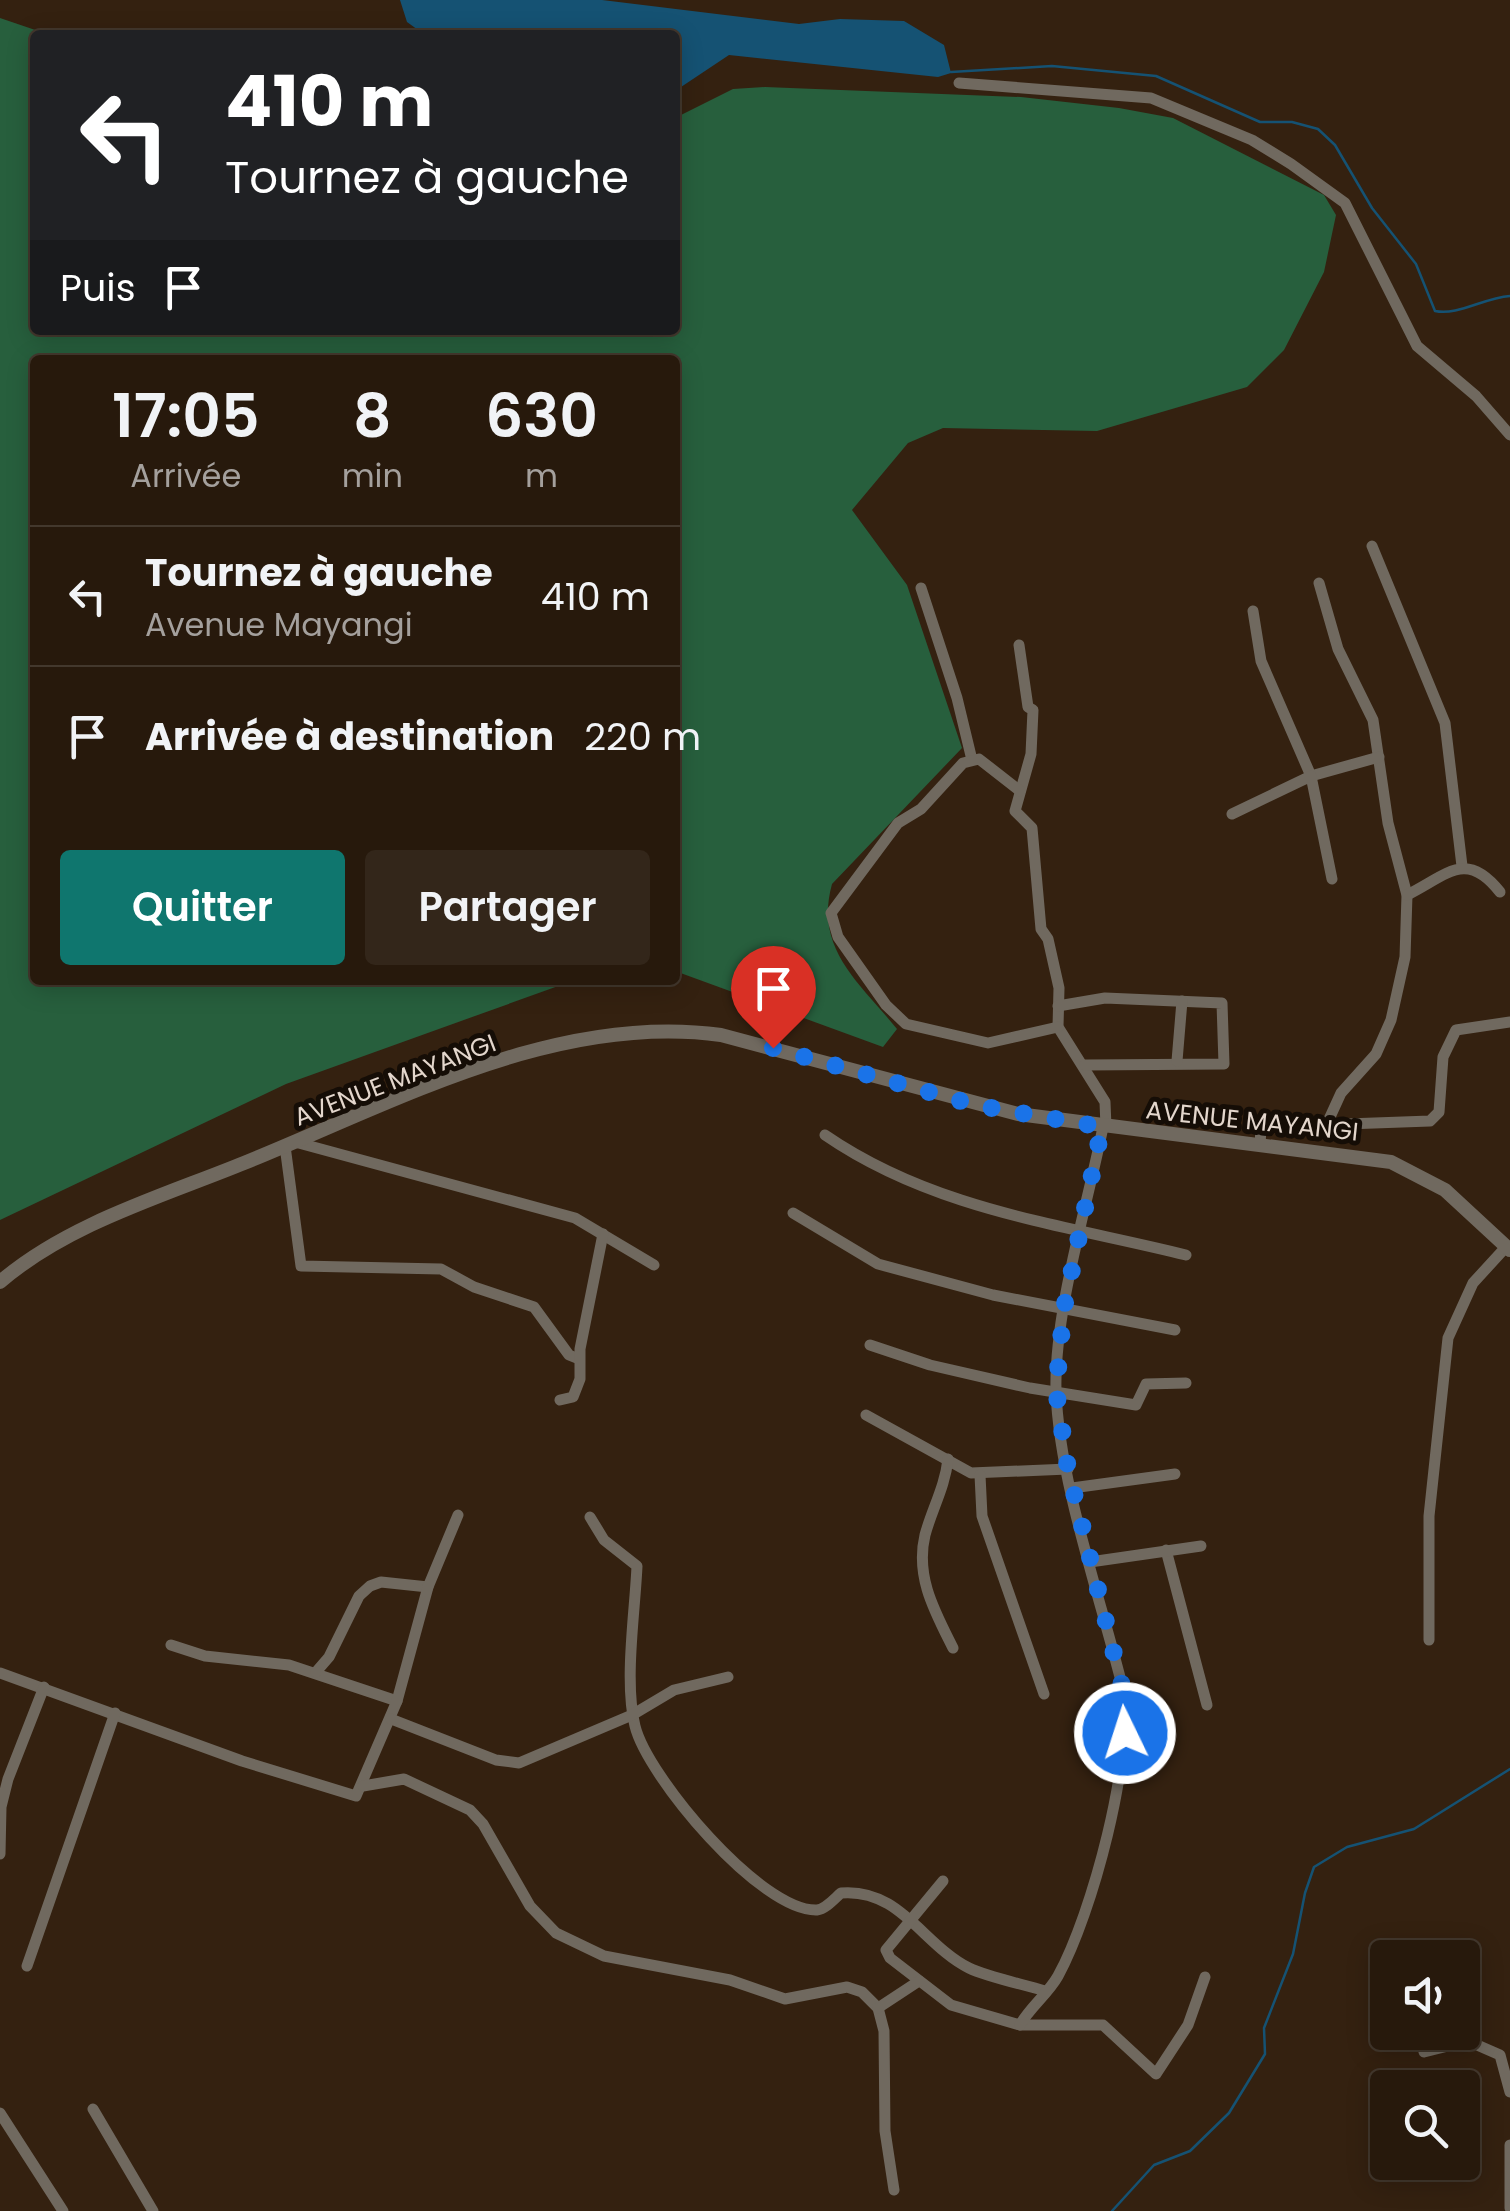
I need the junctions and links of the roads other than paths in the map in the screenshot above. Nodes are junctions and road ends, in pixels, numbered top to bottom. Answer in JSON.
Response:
{"nodes":[{"id":1,"x":959,"y":83,"type":"dead end"},
{"id":2,"x":1510,"y":435,"type":"edge"},
{"id":3,"x":1372,"y":546,"type":"dead end"},
{"id":4,"x":1319,"y":583,"type":"dead end"},
{"id":5,"x":921,"y":588,"type":"dead end"},
{"id":6,"x":1253,"y":611,"type":"dead end"},
{"id":7,"x":1019,"y":646,"type":"dead end"},
{"id":8,"x":1378,"y":758,"type":"junction"},
{"id":9,"x":972,"y":760,"type":"junction"},
{"id":10,"x":1311,"y":776,"type":"junction"},
{"id":11,"x":1020,"y":790,"type":"junction"},
{"id":12,"x":1232,"y":814,"type":"dead end"},
{"id":13,"x":1462,"y":866,"type":"junction"},
{"id":14,"x":1332,"y":878,"type":"dead end"},
{"id":15,"x":1500,"y":892,"type":"dead end"},
{"id":16,"x":1407,"y":895,"type":"junction"},
{"id":17,"x":1182,"y":1001,"type":"junction"},
{"id":18,"x":1058,"y":1006,"type":"junction"},
{"id":19,"x":1510,"y":1022,"type":"edge"},
{"id":20,"x":1058,"y":1027,"type":"junction"},
{"id":21,"x":1177,"y":1061,"type":"junction"},
{"id":22,"x":1085,"y":1064,"type":"junction"},
{"id":23,"x":1104,"y":1127,"type":"junction"},
{"id":24,"x":1325,"y":1128,"type":"junction"},
{"id":25,"x":825,"y":1135,"type":"dead end"},
{"id":26,"x":290,"y":1144,"type":"junction"},
{"id":27,"x":1260,"y":1146,"type":"junction"},
{"id":28,"x":793,"y":1213,"type":"dead end"},
{"id":29,"x":1083,"y":1230,"type":"junction"},
{"id":30,"x":603,"y":1234,"type":"junction"},
{"id":31,"x":1508,"y":1249,"type":"edge"},
{"id":32,"x":1186,"y":1255,"type":"dead end"},
{"id":33,"x":654,"y":1265,"type":"dead end"},
{"id":34,"x":0,"y":1282,"type":"edge"},
{"id":35,"x":1064,"y":1308,"type":"junction"},
{"id":36,"x":1176,"y":1330,"type":"dead end"},
{"id":37,"x":870,"y":1345,"type":"dead end"},
{"id":38,"x":579,"y":1359,"type":"junction"},
{"id":39,"x":1186,"y":1383,"type":"dead end"},
{"id":40,"x":1056,"y":1390,"type":"junction"},
{"id":41,"x":560,"y":1400,"type":"dead end"},
{"id":42,"x":866,"y":1416,"type":"dead end"},
{"id":43,"x":948,"y":1459,"type":"junction"},
{"id":44,"x":1068,"y":1469,"type":"junction"},
{"id":45,"x":1174,"y":1474,"type":"dead end"},
{"id":46,"x":980,"y":1475,"type":"junction"},
{"id":47,"x":1072,"y":1488,"type":"junction"},
{"id":48,"x":458,"y":1515,"type":"dead end"},
{"id":49,"x":590,"y":1517,"type":"dead end"},
{"id":50,"x":1201,"y":1546,"type":"dead end"},
{"id":51,"x":1166,"y":1550,"type":"junction"},
{"id":52,"x":1090,"y":1562,"type":"junction"},
{"id":53,"x":428,"y":1587,"type":"junction"},
{"id":54,"x":1430,"y":1640,"type":"dead end"},
{"id":55,"x":170,"y":1645,"type":"dead end"},
{"id":56,"x":953,"y":1648,"type":"dead end"},
{"id":57,"x":316,"y":1672,"type":"junction"},
{"id":58,"x":0,"y":1673,"type":"edge"},
{"id":59,"x":728,"y":1677,"type":"dead end"},
{"id":60,"x":44,"y":1687,"type":"junction"},
{"id":61,"x":1044,"y":1694,"type":"dead end"},
{"id":62,"x":398,"y":1701,"type":"junction"},
{"id":63,"x":1207,"y":1704,"type":"dead end"},
{"id":64,"x":116,"y":1713,"type":"junction"},
{"id":65,"x":632,"y":1715,"type":"junction"},
{"id":66,"x":391,"y":1718,"type":"junction"},
{"id":67,"x":363,"y":1786,"type":"junction"},
{"id":68,"x":0,"y":1854,"type":"edge"},
{"id":69,"x":944,"y":1880,"type":"dead end"},
{"id":70,"x":910,"y":1917,"type":"junction"},
{"id":71,"x":27,"y":1966,"type":"dead end"},
{"id":72,"x":1204,"y":1977,"type":"dead end"},
{"id":73,"x":919,"y":1981,"type":"junction"},
{"id":74,"x":1044,"y":1992,"type":"junction"},
{"id":75,"x":878,"y":2008,"type":"junction"},
{"id":76,"x":1020,"y":2025,"type":"junction"},
{"id":77,"x":1424,"y":2052,"type":"dead end"},
{"id":78,"x":1510,"y":2092,"type":"edge"},
{"id":79,"x":93,"y":2109,"type":"dead end"},
{"id":80,"x":0,"y":2113,"type":"edge"},
{"id":81,"x":15,"y":2140,"type":"junction"},
{"id":82,"x":0,"y":2144,"type":"edge"},
{"id":83,"x":1510,"y":2145,"type":"edge"},
{"id":84,"x":894,"y":2190,"type":"dead end"},
{"id":85,"x":151,"y":2206,"type":"edge"},
{"id":86,"x":1510,"y":2208,"type":"edge"},
{"id":87,"x":60,"y":2210,"type":"edge"},
{"id":88,"x":133,"y":2211,"type":"edge"}],
"edges":[{"from":1,"to":2,"type":"street"},
{"from":3,"to":13,"type":"street"},
{"from":4,"to":8,"type":"street"},
{"from":5,"to":9,"type":"street"},
{"from":6,"to":10,"type":"street"},
{"from":7,"to":11,"type":"street"},
{"from":8,"to":10,"type":"street"},
{"from":8,"to":16,"type":"street"},
{"from":9,"to":11,"type":"street"},
{"from":9,"to":20,"type":"street"},
{"from":10,"to":12,"type":"street"},
{"from":10,"to":14,"type":"street"},
{"from":11,"to":18,"type":"street"},
{"from":13,"to":15,"type":"street"},
{"from":13,"to":16,"type":"street"},
{"from":16,"to":24,"type":"street"},
{"from":17,"to":18,"type":"street"},
{"from":17,"to":21,"type":"street"},
{"from":17,"to":21,"type":"street"},
{"from":18,"to":20,"type":"street"},
{"from":19,"to":24,"type":"street"},
{"from":20,"to":22,"type":"street"},
{"from":21,"to":22,"type":"street"},
{"from":22,"to":23,"type":"street"},
{"from":23,"to":26,"type":"street","name":"AVENUE MAYANGI"},
{"from":23,"to":27,"type":"street","name":"AVENUE MAYANGI"},
{"from":23,"to":29,"type":"street"},
{"from":24,"to":27,"type":"street"},
{"from":25,"to":29,"type":"street"},
{"from":26,"to":30,"type":"street"},
{"from":26,"to":34,"type":"street","name":"AVENUE MAYANGI"},
{"from":26,"to":38,"type":"street"},
{"from":27,"to":31,"type":"street","name":"AVENUE MAYANGI"},
{"from":28,"to":35,"type":"street"},
{"from":29,"to":32,"type":"street"},
{"from":29,"to":35,"type":"street"},
{"from":30,"to":33,"type":"street"},
{"from":30,"to":38,"type":"street"},
{"from":31,"to":54,"type":"street"},
{"from":35,"to":36,"type":"street"},
{"from":35,"to":40,"type":"street"},
{"from":37,"to":40,"type":"street"},
{"from":38,"to":41,"type":"street"},
{"from":39,"to":40,"type":"street"},
{"from":40,"to":44,"type":"street"},
{"from":42,"to":43,"type":"street"},
{"from":43,"to":46,"type":"street"},
{"from":43,"to":56,"type":"street"},
{"from":44,"to":46,"type":"street"},
{"from":44,"to":47,"type":"street"},
{"from":45,"to":47,"type":"street"},
{"from":46,"to":61,"type":"street"},
{"from":47,"to":52,"type":"street"},
{"from":48,"to":53,"type":"street"},
{"from":49,"to":65,"type":"street"},
{"from":50,"to":51,"type":"street"},
{"from":51,"to":52,"type":"street"},
{"from":51,"to":63,"type":"street"},
{"from":52,"to":74,"type":"street"},
{"from":53,"to":57,"type":"street"},
{"from":53,"to":62,"type":"street"},
{"from":55,"to":57,"type":"street"},
{"from":57,"to":62,"type":"street"},
{"from":58,"to":60,"type":"street"},
{"from":59,"to":65,"type":"street"},
{"from":60,"to":64,"type":"street"},
{"from":60,"to":68,"type":"street"},
{"from":62,"to":66,"type":"street"},
{"from":64,"to":67,"type":"street"},
{"from":64,"to":71,"type":"street"},
{"from":65,"to":66,"type":"street"},
{"from":65,"to":70,"type":"street"},
{"from":66,"to":67,"type":"street"},
{"from":67,"to":75,"type":"street"},
{"from":69,"to":70,"type":"street"},
{"from":70,"to":73,"type":"street"},
{"from":70,"to":74,"type":"street"},
{"from":72,"to":76,"type":"street"},
{"from":73,"to":75,"type":"street"},
{"from":73,"to":76,"type":"street"},
{"from":74,"to":76,"type":"street"},
{"from":75,"to":84,"type":"street"},
{"from":77,"to":78,"type":"street"},
{"from":79,"to":85,"type":"street"},
{"from":80,"to":81,"type":"street"},
{"from":81,"to":82,"type":"street"},
{"from":81,"to":87,"type":"street"},
{"from":83,"to":86,"type":"street"},
{"from":85,"to":88,"type":"street"}]}
